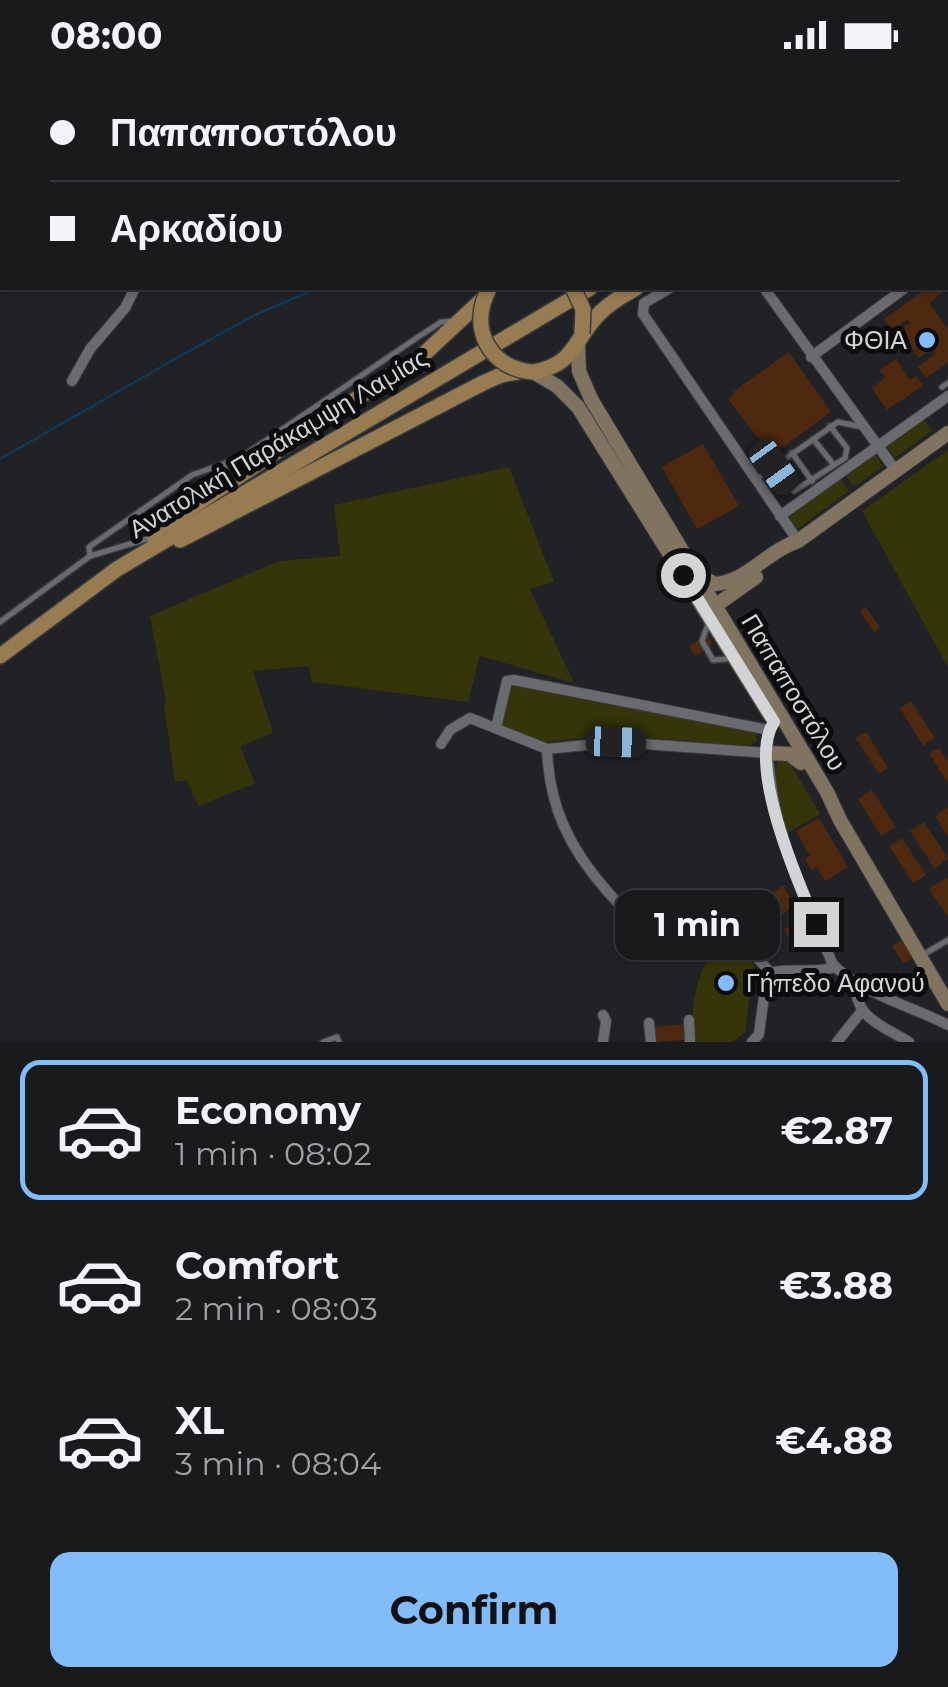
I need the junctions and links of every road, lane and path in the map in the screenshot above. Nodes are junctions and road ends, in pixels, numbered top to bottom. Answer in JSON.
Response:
{"nodes":[{"id":1,"x":133,"y":290,"type":"edge"},
{"id":2,"x":488,"y":290,"type":"edge"},
{"id":3,"x":574,"y":290,"type":"edge"},
{"id":4,"x":587,"y":290,"type":"edge"},
{"id":5,"x":632,"y":290,"type":"edge"},
{"id":6,"x":667,"y":290,"type":"edge"},
{"id":7,"x":765,"y":290,"type":"edge"},
{"id":8,"x":902,"y":290,"type":"edge"},
{"id":9,"x":460,"y":322,"type":"junction"},
{"id":10,"x":580,"y":339,"type":"junction"},
{"id":11,"x":811,"y":357,"type":"junction"},
{"id":12,"x":528,"y":371,"type":"junction"},
{"id":13,"x":72,"y":381,"type":"dead end"},
{"id":14,"x":946,"y":388,"type":"edge"},
{"id":15,"x":830,"y":426,"type":"junction"},
{"id":16,"x":862,"y":426,"type":"junction"},
{"id":17,"x":948,"y":433,"type":"edge"},
{"id":18,"x":813,"y":438,"type":"junction"},
{"id":19,"x":877,"y":446,"type":"junction"},
{"id":20,"x":792,"y":453,"type":"junction"},
{"id":21,"x":228,"y":464,"type":"junction"},
{"id":22,"x":834,"y":466,"type":"junction"},
{"id":23,"x":774,"y":467,"type":"junction"},
{"id":24,"x":896,"y":471,"type":"junction"},
{"id":25,"x":756,"y":480,"type":"junction"},
{"id":26,"x":812,"y":481,"type":"junction"},
{"id":27,"x":228,"y":484,"type":"junction"},
{"id":28,"x":780,"y":516,"type":"junction"},
{"id":29,"x":157,"y":534,"type":"junction"},
{"id":30,"x":798,"y":541,"type":"junction"},
{"id":31,"x":90,"y":556,"type":"junction"},
{"id":32,"x":117,"y":569,"type":"junction"},
{"id":33,"x":696,"y":574,"type":"junction"},
{"id":34,"x":709,"y":606,"type":"junction"},
{"id":35,"x":0,"y":622,"type":"edge"},
{"id":36,"x":707,"y":627,"type":"dead end"},
{"id":37,"x":0,"y":656,"type":"edge"},
{"id":38,"x":726,"y":660,"type":"dead end"},
{"id":39,"x":494,"y":672,"type":"dead end"},
{"id":40,"x":507,"y":681,"type":"junction"},
{"id":41,"x":775,"y":723,"type":"junction"},
{"id":42,"x":496,"y":728,"type":"junction"},
{"id":43,"x":441,"y":744,"type":"dead end"},
{"id":44,"x":547,"y":749,"type":"junction"},
{"id":45,"x":767,"y":753,"type":"junction"},
{"id":46,"x":801,"y":763,"type":"junction"},
{"id":47,"x":840,"y":820,"type":"junction"},
{"id":48,"x":948,"y":940,"type":"edge"},
{"id":49,"x":920,"y":957,"type":"junction"},
{"id":50,"x":834,"y":967,"type":"junction"},
{"id":51,"x":770,"y":972,"type":"junction"},
{"id":52,"x":856,"y":981,"type":"junction"},
{"id":53,"x":948,"y":1004,"type":"edge"},
{"id":54,"x":860,"y":1012,"type":"junction"},
{"id":55,"x":603,"y":1014,"type":"dead end"},
{"id":56,"x":689,"y":1020,"type":"dead end"},
{"id":57,"x":650,"y":1024,"type":"dead end"},
{"id":58,"x":948,"y":1025,"type":"edge"},
{"id":59,"x":756,"y":1041,"type":"edge"},
{"id":60,"x":323,"y":1042,"type":"edge"},
{"id":61,"x":339,"y":1042,"type":"edge"},
{"id":62,"x":604,"y":1042,"type":"edge"},
{"id":63,"x":651,"y":1042,"type":"edge"},
{"id":64,"x":690,"y":1042,"type":"edge"},
{"id":65,"x":837,"y":1042,"type":"edge"},
{"id":66,"x":909,"y":1042,"type":"edge"}],
"edges":[{"from":1,"to":13,"type":"street"},
{"from":2,"to":9,"type":"main road"},
{"from":2,"to":12,"type":"main road","bridge":true},
{"from":3,"to":10,"type":"main road","bridge":true},
{"from":4,"to":32,"type":"main road","name":"Ανατολική Παράκαμψη Λαμίας"},
{"from":5,"to":10,"type":"main road"},
{"from":6,"to":25,"type":"street"},
{"from":7,"to":11,"type":"street"},
{"from":8,"to":11,"type":"street"},
{"from":9,"to":21,"type":"lane"},
{"from":9,"to":27,"type":"main road"},
{"from":10,"to":12,"type":"main road"},
{"from":10,"to":33,"type":"main road","name":"Παπαποστόλου"},
{"from":11,"to":16,"type":"street"},
{"from":12,"to":32,"type":"main road"},
{"from":12,"to":34,"type":"main road","name":"Παπαποστόλου"},
{"from":14,"to":19,"type":"street"},
{"from":15,"to":16,"type":"lane"},
{"from":15,"to":18,"type":"lane"},
{"from":15,"to":22,"type":"lane"},
{"from":16,"to":19,"type":"street"},
{"from":17,"to":24,"type":"main road"},
{"from":18,"to":20,"type":"lane"},
{"from":18,"to":22,"type":"lane"},
{"from":19,"to":24,"type":"street"},
{"from":19,"to":28,"type":"street"},
{"from":20,"to":23,"type":"lane"},
{"from":20,"to":26,"type":"lane"},
{"from":21,"to":27,"type":"street"},
{"from":21,"to":31,"type":"lane"},
{"from":22,"to":26,"type":"lane"},
{"from":23,"to":25,"type":"lane"},
{"from":23,"to":26,"type":"lane"},
{"from":24,"to":30,"type":"main road"},
{"from":25,"to":28,"type":"street"},
{"from":27,"to":29,"type":"main road"},
{"from":28,"to":30,"type":"street"},
{"from":29,"to":31,"type":"lane"},
{"from":29,"to":32,"type":"main road"},
{"from":30,"to":33,"type":"main road"},
{"from":30,"to":34,"type":"main road"},
{"from":31,"to":35,"type":"lane"},
{"from":32,"to":37,"type":"main road","name":"Ανατολική Παράκαμψη Λαμίας"},
{"from":33,"to":34,"type":"main road","name":"Παπαποστόλου"},
{"from":34,"to":41,"type":"main road","name":"Παπαποστόλου"},
{"from":36,"to":38,"type":"lane"},
{"from":39,"to":40,"type":"street"},
{"from":40,"to":41,"type":"street"},
{"from":40,"to":42,"type":"street"},
{"from":41,"to":45,"type":"street"},
{"from":41,"to":46,"type":"main road","name":"Παπαποστόλου"},
{"from":41,"to":47,"type":"main road","name":"Παπαποστόλου"},
{"from":42,"to":43,"type":"street"},
{"from":42,"to":44,"type":"street"},
{"from":44,"to":45,"type":"street"},
{"from":44,"to":51,"type":"street"},
{"from":45,"to":46,"type":"main road"},
{"from":45,"to":50,"type":"street"},
{"from":46,"to":47,"type":"main road","name":"Παπαποστόλου"},
{"from":47,"to":49,"type":"main road","name":"Παπαποστόλου"},
{"from":48,"to":49,"type":"lane"},
{"from":49,"to":53,"type":"main road","name":"Παπαποστόλου"},
{"from":50,"to":51,"type":"street"},
{"from":50,"to":52,"type":"street"},
{"from":51,"to":59,"type":"street"},
{"from":52,"to":54,"type":"street"},
{"from":52,"to":58,"type":"street"},
{"from":54,"to":65,"type":"street"},
{"from":54,"to":66,"type":"street"},
{"from":55,"to":62,"type":"street"},
{"from":56,"to":64,"type":"street"},
{"from":57,"to":63,"type":"street"},
{"from":60,"to":61,"type":"lane"}]}
